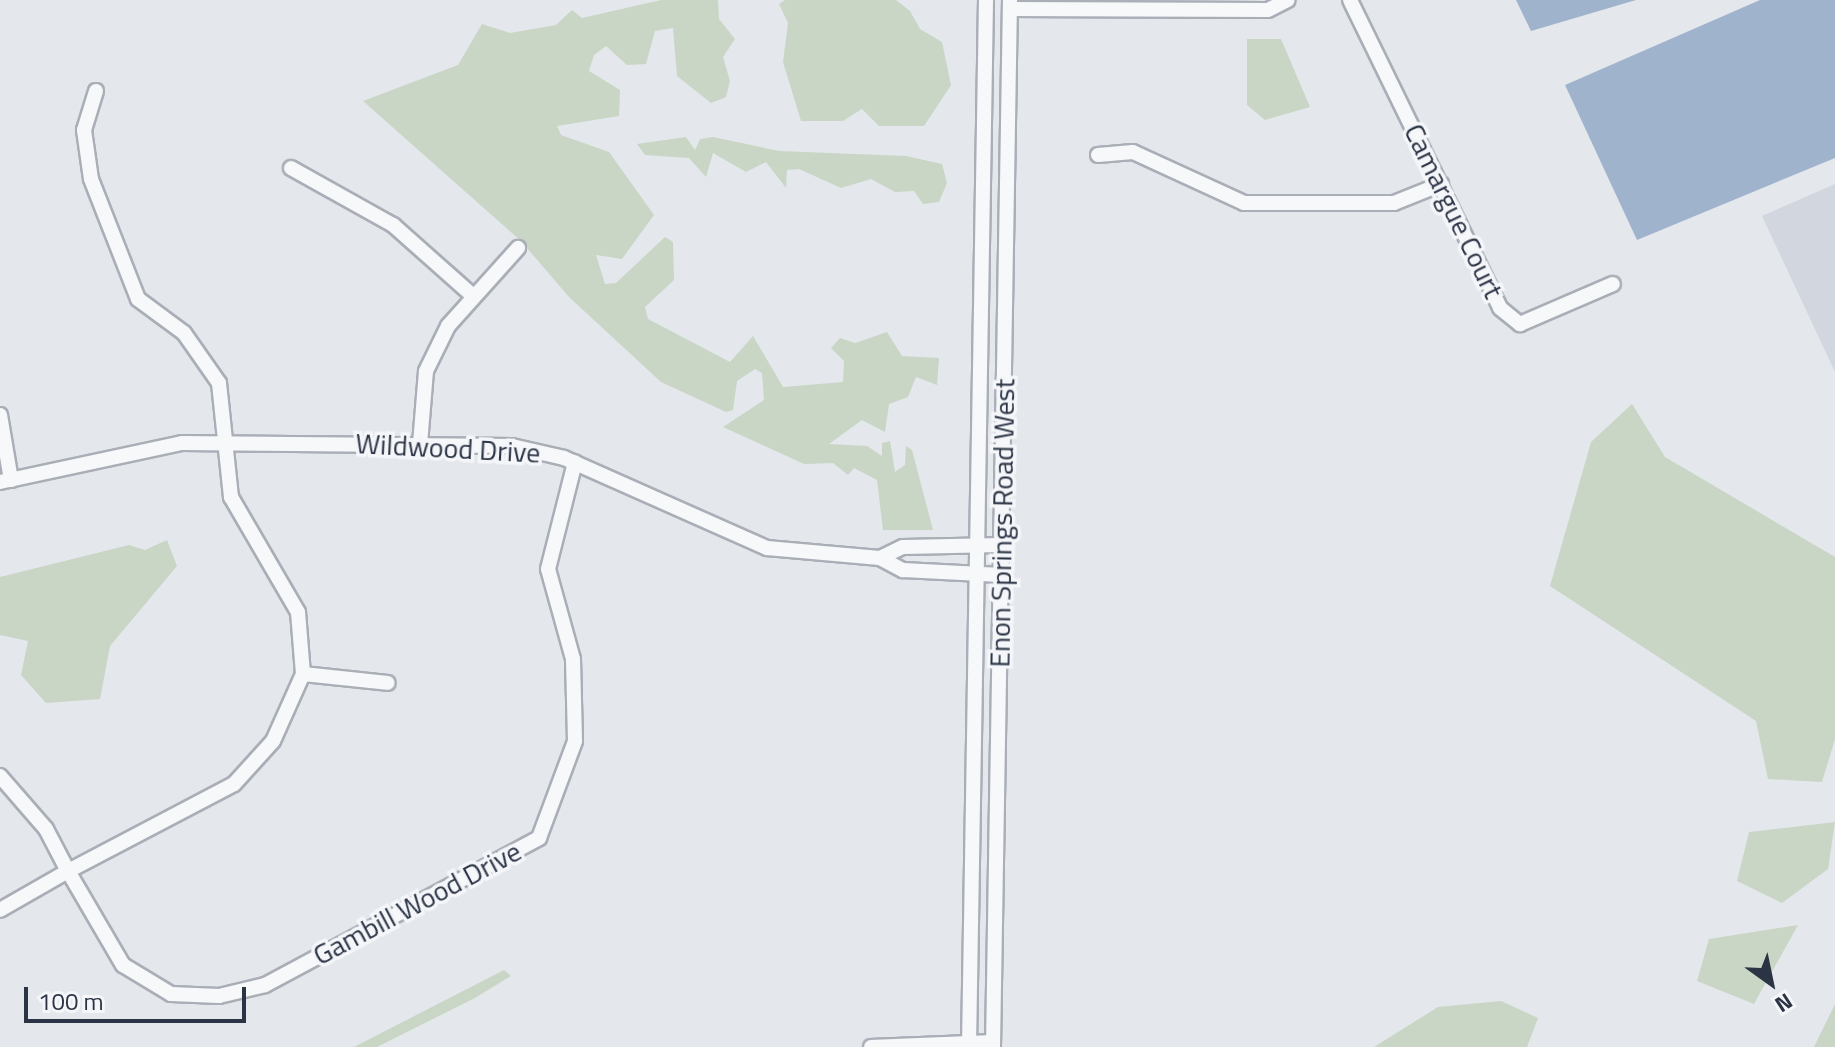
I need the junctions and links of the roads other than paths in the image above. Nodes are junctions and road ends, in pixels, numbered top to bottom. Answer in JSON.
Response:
{"nodes":[{"id":1,"x":986,"y":0,"type":"edge"},
{"id":2,"x":1288,"y":0,"type":"edge"},
{"id":3,"x":1350,"y":0,"type":"edge"},
{"id":4,"x":1010,"y":4,"type":"edge"},
{"id":5,"x":96,"y":91,"type":"dead end"},
{"id":6,"x":1098,"y":155,"type":"dead end"},
{"id":7,"x":291,"y":168,"type":"dead end"},
{"id":8,"x":1441,"y":184,"type":"junction"},
{"id":9,"x":518,"y":248,"type":"dead end"},
{"id":10,"x":1613,"y":284,"type":"dead end"},
{"id":11,"x":474,"y":297,"type":"junction"},
{"id":12,"x":0,"y":415,"type":"edge"},
{"id":13,"x":224,"y":442,"type":"junction"},
{"id":14,"x":420,"y":444,"type":"junction"},
{"id":15,"x":575,"y":462,"type":"junction"},
{"id":16,"x":5,"y":481,"type":"edge"},
{"id":17,"x":977,"y":545,"type":"junction"},
{"id":18,"x":1001,"y":545,"type":"junction"},
{"id":19,"x":880,"y":558,"type":"junction"},
{"id":20,"x":976,"y":573,"type":"junction"},
{"id":21,"x":1001,"y":575,"type":"junction"},
{"id":22,"x":303,"y":674,"type":"junction"},
{"id":23,"x":388,"y":683,"type":"dead end"},
{"id":24,"x":0,"y":776,"type":"edge"},
{"id":25,"x":68,"y":871,"type":"junction"},
{"id":26,"x":0,"y":910,"type":"edge"},
{"id":27,"x":969,"y":1044,"type":"edge"},
{"id":28,"x":993,"y":1045,"type":"edge"},
{"id":29,"x":871,"y":1047,"type":"edge"}],
"edges":[{"from":1,"to":17,"type":"street"},
{"from":2,"to":4,"type":"street"},
{"from":3,"to":8,"type":"street","name":"Camargue Court"},
{"from":4,"to":18,"type":"street","name":"Enon Springs Road West"},
{"from":5,"to":13,"type":"street"},
{"from":6,"to":8,"type":"street"},
{"from":7,"to":11,"type":"street"},
{"from":8,"to":10,"type":"street","name":"Camargue Court"},
{"from":9,"to":11,"type":"street"},
{"from":11,"to":14,"type":"street"},
{"from":12,"to":16,"type":"street"},
{"from":13,"to":14,"type":"street","name":"Wildwood Drive"},
{"from":13,"to":16,"type":"street","name":"Wildwood Drive"},
{"from":13,"to":22,"type":"street"},
{"from":14,"to":15,"type":"street","name":"Wildwood Drive"},
{"from":15,"to":19,"type":"street","name":"Wildwood Drive"},
{"from":15,"to":25,"type":"street","name":"Gambill Wood Drive"},
{"from":17,"to":18,"type":"street","name":"Wildwood Drive"},
{"from":17,"to":19,"type":"street","name":"Wildwood Drive"},
{"from":17,"to":20,"type":"street"},
{"from":18,"to":21,"type":"street","name":"Enon Springs Road West"},
{"from":19,"to":20,"type":"street","name":"Wildwood Drive"},
{"from":20,"to":21,"type":"street","name":"Wildwood Drive"},
{"from":20,"to":27,"type":"street"},
{"from":21,"to":28,"type":"street","name":"Enon Springs Road West"},
{"from":22,"to":23,"type":"street"},
{"from":22,"to":25,"type":"street"},
{"from":24,"to":25,"type":"street","name":"Gambill Wood Drive"},
{"from":25,"to":26,"type":"street"},
{"from":27,"to":28,"type":"street"},
{"from":27,"to":29,"type":"street"}]}
